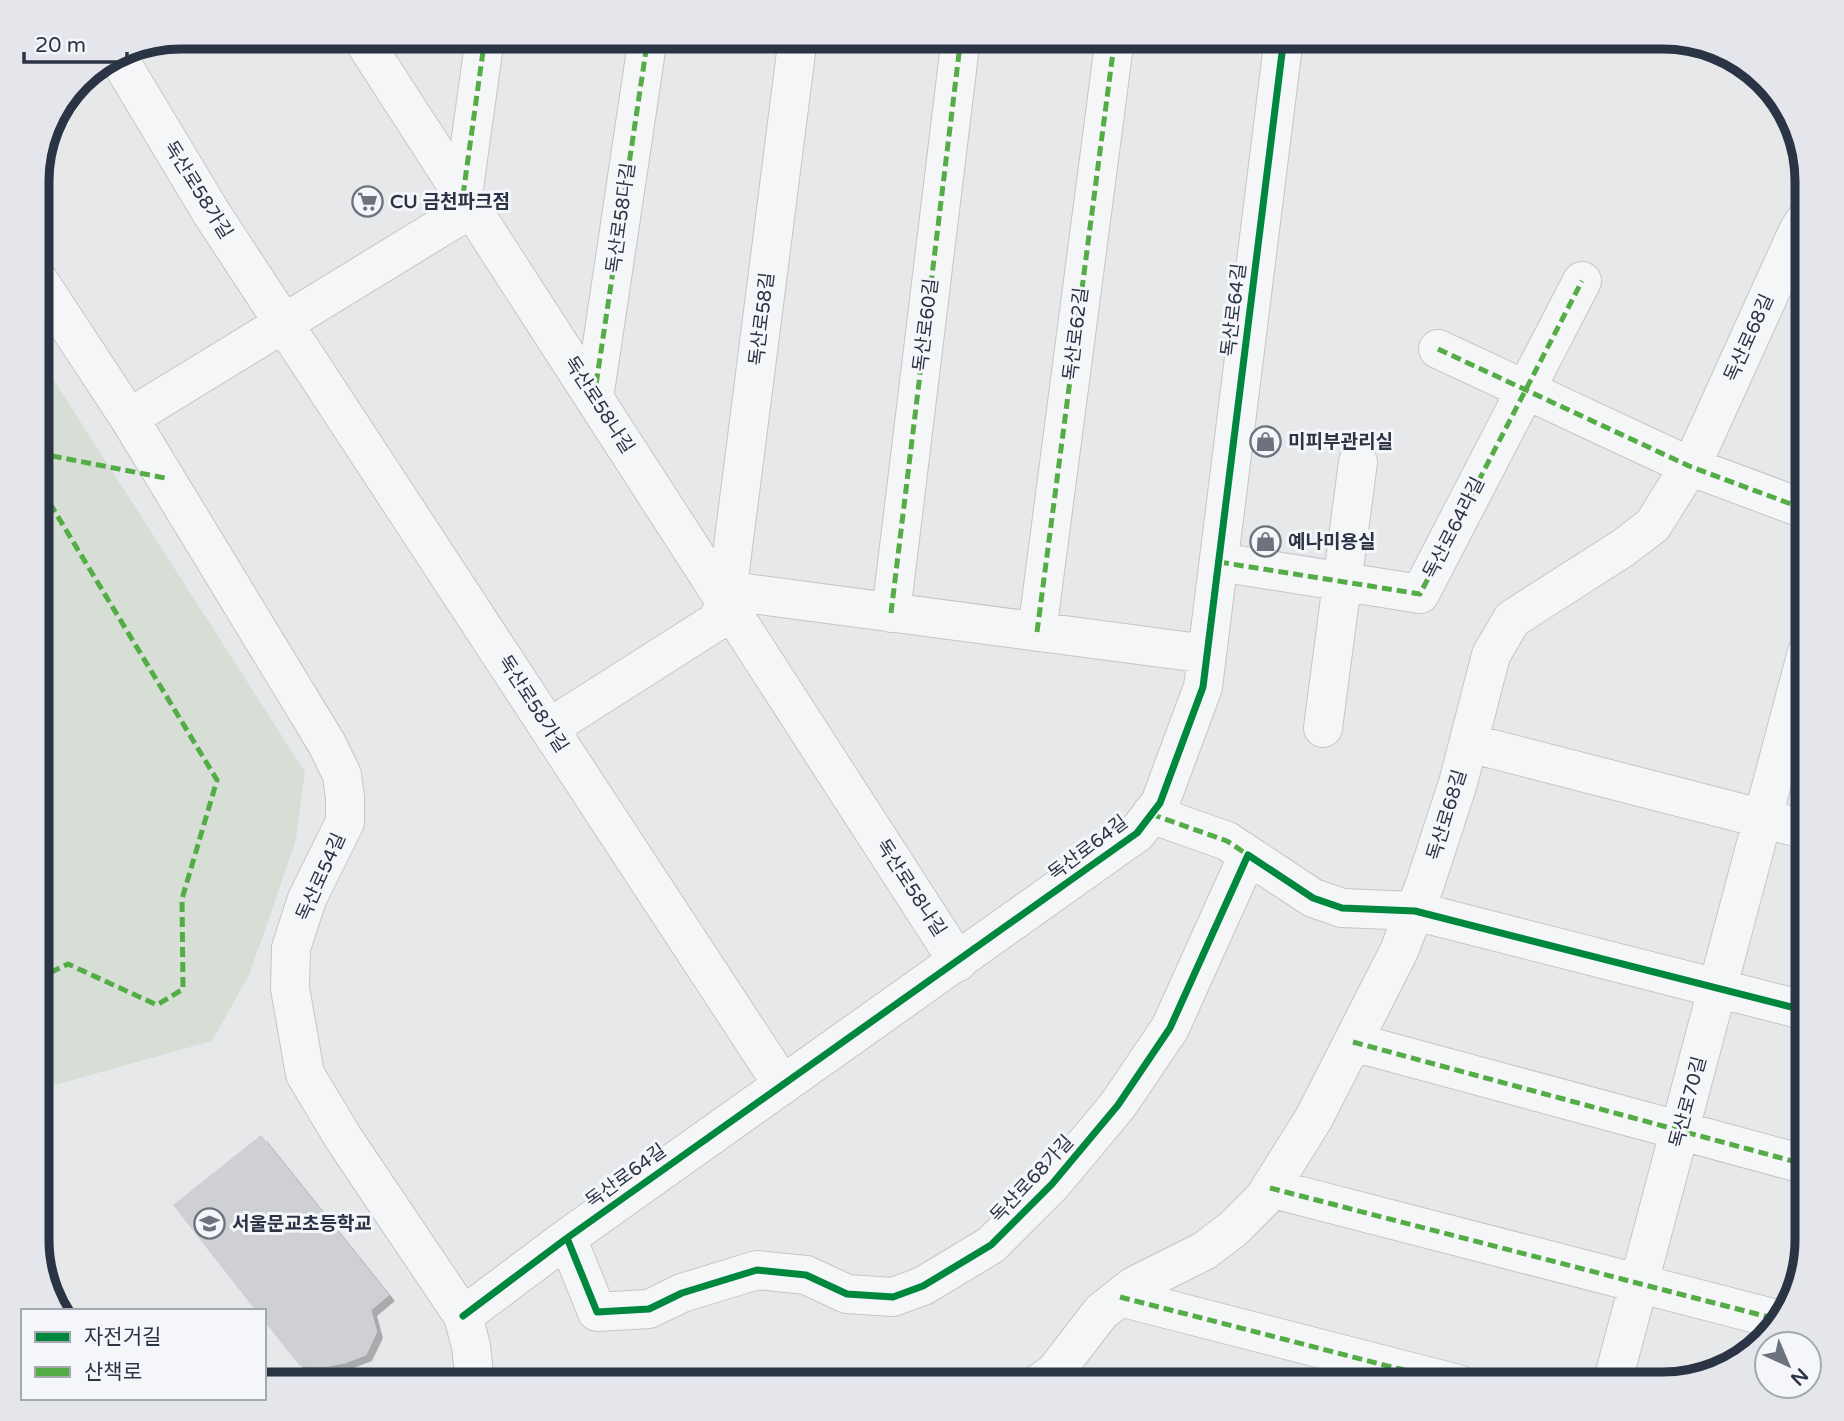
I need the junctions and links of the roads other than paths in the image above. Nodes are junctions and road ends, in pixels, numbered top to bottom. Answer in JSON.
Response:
{"nodes":[{"id":1,"x":369,"y":49,"type":"edge"},
{"id":2,"x":484,"y":49,"type":"edge"},
{"id":3,"x":646,"y":49,"type":"edge"},
{"id":4,"x":796,"y":49,"type":"edge"},
{"id":5,"x":960,"y":49,"type":"edge"},
{"id":6,"x":1113,"y":49,"type":"edge"},
{"id":7,"x":1283,"y":49,"type":"edge"},
{"id":8,"x":122,"y":64,"type":"edge"},
{"id":9,"x":467,"y":201,"type":"junction"},
{"id":10,"x":1795,"y":238,"type":"edge"},
{"id":11,"x":1582,"y":281,"type":"dead end"},
{"id":12,"x":49,"y":296,"type":"edge"},
{"id":13,"x":284,"y":323,"type":"junction"},
{"id":14,"x":1438,"y":349,"type":"dead end"},
{"id":15,"x":1525,"y":390,"type":"junction"},
{"id":16,"x":594,"y":398,"type":"junction"},
{"id":17,"x":129,"y":418,"type":"junction"},
{"id":18,"x":1358,"y":462,"type":"dead end"},
{"id":19,"x":1689,"y":466,"type":"junction"},
{"id":20,"x":1795,"y":506,"type":"edge"},
{"id":21,"x":1219,"y":562,"type":"junction"},
{"id":22,"x":1342,"y":581,"type":"junction"},
{"id":23,"x":726,"y":602,"type":"junction"},
{"id":24,"x":891,"y":613,"type":"junction"},
{"id":25,"x":1037,"y":632,"type":"junction"},
{"id":26,"x":1207,"y":654,"type":"junction"},
{"id":27,"x":1795,"y":708,"type":"edge"},
{"id":28,"x":1323,"y":728,"type":"dead end"},
{"id":29,"x":549,"y":729,"type":"junction"},
{"id":30,"x":1469,"y":743,"type":"junction"},
{"id":31,"x":1152,"y":814,"type":"junction"},
{"id":32,"x":1764,"y":819,"type":"junction"},
{"id":33,"x":1795,"y":827,"type":"edge"},
{"id":34,"x":1248,"y":855,"type":"junction"},
{"id":35,"x":1415,"y":911,"type":"junction"},
{"id":36,"x":958,"y":962,"type":"junction"},
{"id":37,"x":1718,"y":988,"type":"junction"},
{"id":38,"x":1795,"y":1008,"type":"edge"},
{"id":39,"x":1353,"y":1042,"type":"junction"},
{"id":40,"x":782,"y":1084,"type":"junction"},
{"id":41,"x":1680,"y":1130,"type":"junction"},
{"id":42,"x":1795,"y":1162,"type":"edge"},
{"id":43,"x":1270,"y":1188,"type":"junction"},
{"id":44,"x":567,"y":1238,"type":"junction"},
{"id":45,"x":1639,"y":1284,"type":"junction"},
{"id":46,"x":1120,"y":1297,"type":"junction"},
{"id":47,"x":463,"y":1316,"type":"junction"},
{"id":48,"x":1770,"y":1317,"type":"edge"},
{"id":49,"x":474,"y":1372,"type":"edge"},
{"id":50,"x":1058,"y":1372,"type":"edge"},
{"id":51,"x":1411,"y":1372,"type":"edge"},
{"id":52,"x":1615,"y":1372,"type":"edge"}],
"edges":[{"from":1,"to":9,"type":"street","name":"독산로58나길"},
{"from":2,"to":9,"type":"street"},
{"from":3,"to":16,"type":"street","name":"독산로58다길"},
{"from":4,"to":23,"type":"street","name":"독산로58길"},
{"from":5,"to":24,"type":"street","name":"독산로60길"},
{"from":6,"to":25,"type":"street","name":"독산로62길"},
{"from":7,"to":21,"type":"street","name":"독산로64길"},
{"from":8,"to":13,"type":"street","name":"독산로58가길"},
{"from":9,"to":13,"type":"street"},
{"from":9,"to":16,"type":"street","name":"독산로58나길"},
{"from":10,"to":19,"type":"street","name":"독산로68길"},
{"from":11,"to":15,"type":"street","name":"독산로64라길"},
{"from":12,"to":17,"type":"street","name":"독산로54길"},
{"from":13,"to":17,"type":"street"},
{"from":13,"to":29,"type":"street","name":"독산로58가길"},
{"from":14,"to":15,"type":"street"},
{"from":15,"to":19,"type":"street"},
{"from":15,"to":22,"type":"street","name":"독산로64라길"},
{"from":16,"to":23,"type":"street","name":"독산로58나길"},
{"from":17,"to":47,"type":"street","name":"독산로54길"},
{"from":18,"to":22,"type":"street"},
{"from":19,"to":20,"type":"street"},
{"from":19,"to":30,"type":"street","name":"독산로68길"},
{"from":21,"to":22,"type":"street","name":"독산로64라길"},
{"from":21,"to":26,"type":"street","name":"독산로64길"},
{"from":22,"to":28,"type":"street"},
{"from":23,"to":24,"type":"street"},
{"from":23,"to":29,"type":"street"},
{"from":23,"to":36,"type":"street","name":"독산로58나길"},
{"from":24,"to":25,"type":"street"},
{"from":25,"to":26,"type":"street"},
{"from":26,"to":31,"type":"street","name":"독산로64길"},
{"from":27,"to":32,"type":"street","name":"독산로70길"},
{"from":29,"to":40,"type":"street","name":"독산로58가길"},
{"from":30,"to":32,"type":"street"},
{"from":30,"to":35,"type":"street","name":"독산로68길"},
{"from":31,"to":34,"type":"street"},
{"from":31,"to":36,"type":"street","name":"독산로64길"},
{"from":32,"to":33,"type":"street"},
{"from":32,"to":37,"type":"street","name":"독산로70길"},
{"from":34,"to":35,"type":"street"},
{"from":34,"to":44,"type":"street","name":"독산로68가길"},
{"from":35,"to":37,"type":"street"},
{"from":35,"to":39,"type":"street","name":"독산로68길"},
{"from":36,"to":40,"type":"street","name":"독산로64길"},
{"from":37,"to":38,"type":"street"},
{"from":37,"to":41,"type":"street","name":"독산로70길"},
{"from":39,"to":41,"type":"street"},
{"from":39,"to":43,"type":"street","name":"독산로68길"},
{"from":40,"to":44,"type":"street","name":"독산로64길"},
{"from":41,"to":42,"type":"street"},
{"from":41,"to":45,"type":"street","name":"독산로70길"},
{"from":43,"to":45,"type":"street"},
{"from":43,"to":46,"type":"street","name":"독산로68길"},
{"from":44,"to":47,"type":"street","name":"독산로64길"},
{"from":45,"to":48,"type":"street"},
{"from":45,"to":52,"type":"street","name":"독산로70길"},
{"from":46,"to":50,"type":"street","name":"독산로68길"},
{"from":46,"to":51,"type":"street"},
{"from":47,"to":49,"type":"street","name":"독산로54길"}]}
